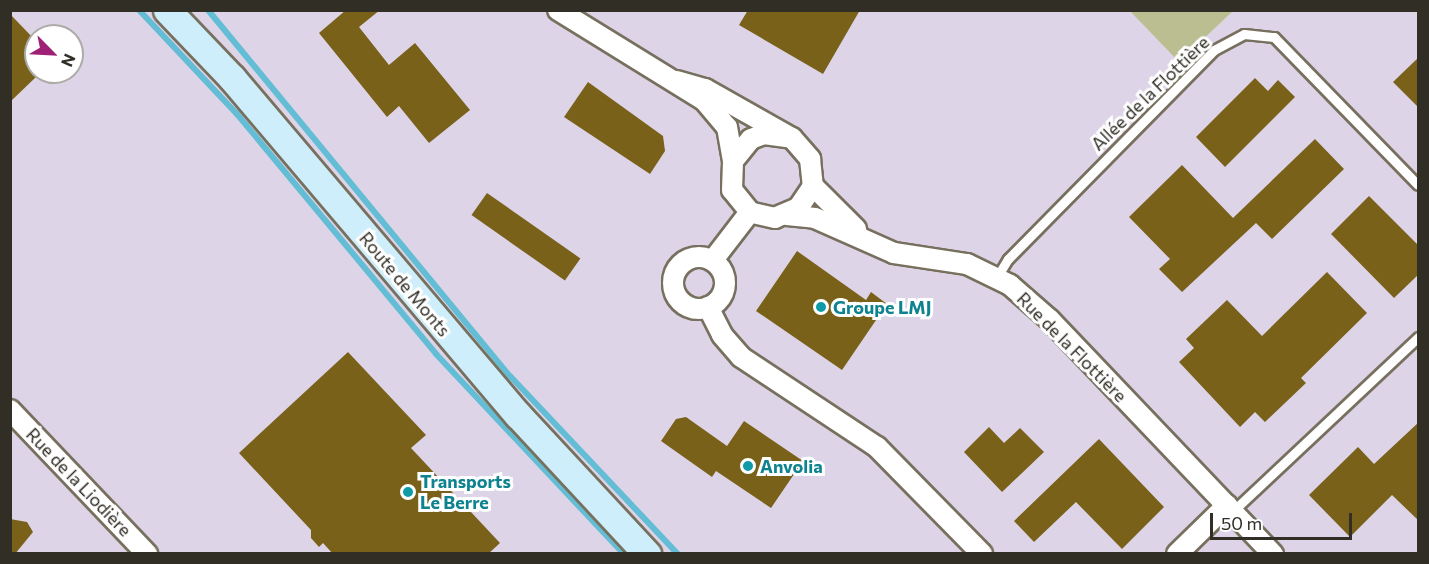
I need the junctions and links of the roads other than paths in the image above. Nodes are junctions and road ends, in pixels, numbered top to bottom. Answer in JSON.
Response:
{"nodes":[{"id":1,"x":167,"y":10,"type":"edge"},
{"id":2,"x":558,"y":10,"type":"edge"},
{"id":3,"x":677,"y":81,"type":"junction"},
{"id":4,"x":792,"y":138,"type":"junction"},
{"id":5,"x":733,"y":161,"type":"junction"},
{"id":6,"x":1419,"y":185,"type":"edge"},
{"id":7,"x":813,"y":186,"type":"junction"},
{"id":8,"x":750,"y":212,"type":"junction"},
{"id":9,"x":787,"y":215,"type":"junction"},
{"id":10,"x":894,"y":253,"type":"junction"},
{"id":11,"x":714,"y":260,"type":"junction"},
{"id":12,"x":997,"y":277,"type":"junction"},
{"id":13,"x":708,"y":307,"type":"junction"},
{"id":14,"x":1419,"y":337,"type":"edge"},
{"id":15,"x":10,"y":410,"type":"edge"},
{"id":16,"x":1230,"y":508,"type":"junction"},
{"id":17,"x":147,"y":554,"type":"edge"},
{"id":18,"x":647,"y":554,"type":"edge"},
{"id":19,"x":982,"y":554,"type":"edge"},
{"id":20,"x":1177,"y":554,"type":"edge"},
{"id":21,"x":1273,"y":554,"type":"edge"}],
"edges":[{"from":1,"to":18,"type":"main road","name":"Route de Monts"},
{"from":2,"to":3,"type":"street"},
{"from":3,"to":4,"type":"street"},
{"from":3,"to":5,"type":"street"},
{"from":4,"to":5,"type":"street"},
{"from":4,"to":7,"type":"street"},
{"from":5,"to":8,"type":"street"},
{"from":6,"to":12,"type":"lane","name":"Allée de la Flottière"},
{"from":7,"to":9,"type":"street"},
{"from":7,"to":10,"type":"street"},
{"from":8,"to":9,"type":"street"},
{"from":8,"to":11,"type":"street"},
{"from":9,"to":10,"type":"street","name":"Rue de la Flottière"},
{"from":10,"to":12,"type":"street","name":"Rue de la Flottière"},
{"from":11,"to":13,"type":"street"},
{"from":11,"to":13,"type":"street"},
{"from":12,"to":16,"type":"street","name":"Rue de la Flottière"},
{"from":13,"to":19,"type":"street"},
{"from":14,"to":16,"type":"lane"},
{"from":15,"to":17,"type":"street","name":"Rue de la Liodière"},
{"from":16,"to":20,"type":"street"},
{"from":16,"to":21,"type":"street","name":"Rue de la Flottière"}]}
